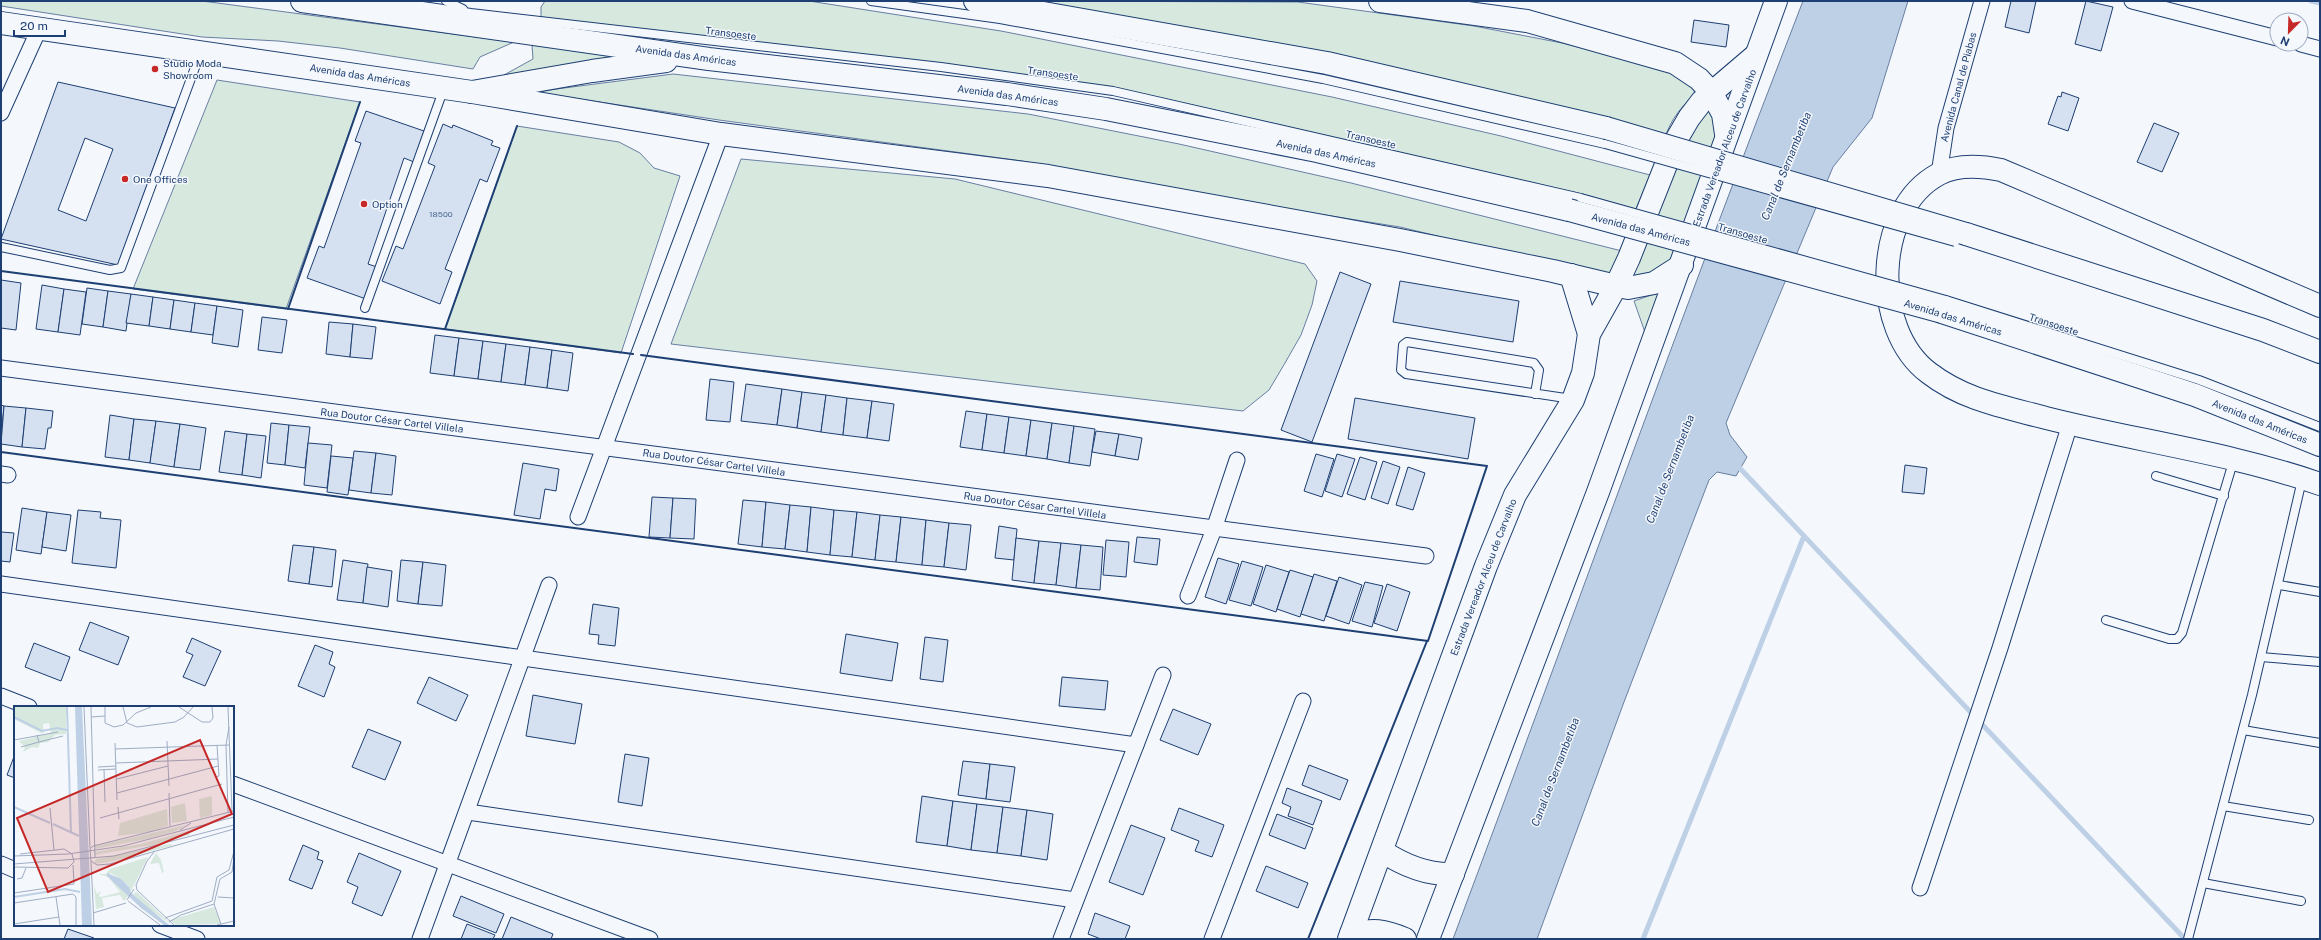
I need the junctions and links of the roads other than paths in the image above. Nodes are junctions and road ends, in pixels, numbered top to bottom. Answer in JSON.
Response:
{"nodes":[{"id":1,"x":302,"y":1,"type":"edge"},
{"id":2,"x":388,"y":1,"type":"edge"},
{"id":3,"x":446,"y":1,"type":"edge"},
{"id":4,"x":871,"y":1,"type":"edge"},
{"id":5,"x":975,"y":1,"type":"edge"},
{"id":6,"x":1380,"y":1,"type":"edge"},
{"id":7,"x":1776,"y":1,"type":"edge"},
{"id":8,"x":1982,"y":1,"type":"edge"},
{"id":9,"x":2132,"y":1,"type":"edge"},
{"id":10,"x":471,"y":13,"type":"junction"},
{"id":11,"x":1,"y":22,"type":"edge"},
{"id":12,"x":40,"y":27,"type":"junction"},
{"id":13,"x":2269,"y":36,"type":"edge"},
{"id":14,"x":2309,"y":46,"type":"edge"},
{"id":15,"x":2320,"y":49,"type":"edge"},
{"id":16,"x":201,"y":51,"type":"junction"},
{"id":17,"x":1752,"y":58,"type":"junction"},
{"id":18,"x":709,"y":59,"type":"junction"},
{"id":19,"x":1675,"y":63,"type":"junction"},
{"id":20,"x":444,"y":88,"type":"junction"},
{"id":21,"x":472,"y":92,"type":"junction"},
{"id":22,"x":1711,"y":92,"type":"junction"},
{"id":23,"x":1,"y":113,"type":"edge"},
{"id":24,"x":721,"y":134,"type":"junction"},
{"id":25,"x":1726,"y":134,"type":"junction"},
{"id":26,"x":1605,"y":136,"type":"junction"},
{"id":27,"x":1939,"y":174,"type":"junction"},
{"id":28,"x":1575,"y":204,"type":"junction"},
{"id":29,"x":1,"y":247,"type":"edge"},
{"id":30,"x":1682,"y":265,"type":"junction"},
{"id":31,"x":1571,"y":275,"type":"junction"},
{"id":32,"x":1616,"y":286,"type":"junction"},
{"id":33,"x":1944,"y":306,"type":"junction"},
{"id":34,"x":2320,"y":306,"type":"edge"},
{"id":35,"x":364,"y":308,"type":"dead end"},
{"id":36,"x":1589,"y":334,"type":"junction"},
{"id":37,"x":2320,"y":352,"type":"edge"},
{"id":38,"x":1,"y":368,"type":"edge"},
{"id":39,"x":1535,"y":394,"type":"junction"},
{"id":40,"x":1573,"y":400,"type":"junction"},
{"id":41,"x":2070,"y":424,"type":"junction"},
{"id":42,"x":2320,"y":427,"type":"edge"},
{"id":43,"x":2320,"y":444,"type":"edge"},
{"id":44,"x":604,"y":447,"type":"junction"},
{"id":45,"x":2234,"y":459,"type":"junction"},
{"id":46,"x":1237,"y":460,"type":"dead end"},
{"id":47,"x":2156,"y":476,"type":"dead end"},
{"id":48,"x":2311,"y":481,"type":"edge"},
{"id":49,"x":2224,"y":496,"type":"junction"},
{"id":50,"x":578,"y":517,"type":"dead end"},
{"id":51,"x":1214,"y":529,"type":"junction"},
{"id":52,"x":1426,"y":556,"type":"dead end"},
{"id":53,"x":1,"y":584,"type":"edge"},
{"id":54,"x":549,"y":585,"type":"dead end"},
{"id":55,"x":2279,"y":585,"type":"junction"},
{"id":56,"x":2320,"y":592,"type":"edge"},
{"id":57,"x":1188,"y":596,"type":"dead end"},
{"id":58,"x":2106,"y":620,"type":"dead end"},
{"id":59,"x":2261,"y":657,"type":"junction"},
{"id":60,"x":522,"y":658,"type":"junction"},
{"id":61,"x":2320,"y":662,"type":"edge"},
{"id":62,"x":1163,"y":675,"type":"dead end"},
{"id":63,"x":1,"y":696,"type":"edge"},
{"id":64,"x":1303,"y":701,"type":"dead end"},
{"id":65,"x":26,"y":706,"type":"edge"},
{"id":66,"x":2244,"y":730,"type":"junction"},
{"id":67,"x":2320,"y":743,"type":"edge"},
{"id":68,"x":1136,"y":744,"type":"junction"},
{"id":69,"x":234,"y":784,"type":"edge"},
{"id":70,"x":2223,"y":806,"type":"junction"},
{"id":71,"x":468,"y":812,"type":"junction"},
{"id":72,"x":2309,"y":820,"type":"dead end"},
{"id":73,"x":1382,"y":851,"type":"junction"},
{"id":74,"x":1,"y":864,"type":"edge"},
{"id":75,"x":448,"y":864,"type":"junction"},
{"id":76,"x":14,"y":870,"type":"edge"},
{"id":77,"x":1453,"y":874,"type":"junction"},
{"id":78,"x":2203,"y":883,"type":"junction"},
{"id":79,"x":1920,"y":888,"type":"dead end"},
{"id":80,"x":1075,"y":900,"type":"junction"},
{"id":81,"x":2300,"y":901,"type":"dead end"},
{"id":82,"x":163,"y":926,"type":"edge"},
{"id":83,"x":1350,"y":936,"type":"edge"},
{"id":84,"x":197,"y":939,"type":"edge"},
{"id":85,"x":420,"y":939,"type":"edge"},
{"id":86,"x":650,"y":939,"type":"edge"},
{"id":87,"x":1061,"y":939,"type":"edge"},
{"id":88,"x":1212,"y":939,"type":"edge"},
{"id":89,"x":1405,"y":939,"type":"edge"},
{"id":90,"x":1428,"y":939,"type":"edge"},
{"id":91,"x":2188,"y":939,"type":"edge"}],
"edges":[{"from":1,"to":18,"type":"main road","name":"Avenida das Américas"},
{"from":2,"to":10,"type":"lane","name":"Transoeste"},
{"from":3,"to":10,"type":"lane"},
{"from":4,"to":26,"type":"lane"},
{"from":5,"to":26,"type":"main road"},
{"from":6,"to":19,"type":"main road"},
{"from":7,"to":17,"type":"main road","name":"Estrada Vereador Alceu de Carvalho"},
{"from":8,"to":27,"type":"street","name":"Avenida Canal de Piabas"},
{"from":9,"to":13,"type":"street"},
{"from":10,"to":28,"type":"lane","name":"Transoeste"},
{"from":11,"to":12,"type":"main road","name":"Avenida das Américas"},
{"from":12,"to":16,"type":"main road","name":"Avenida das Américas"},
{"from":12,"to":23,"type":"street"},
{"from":14,"to":15,"type":"street"},
{"from":16,"to":20,"type":"main road","name":"Avenida das Américas"},
{"from":16,"to":29,"type":"lane"},
{"from":17,"to":19,"type":"main road"},
{"from":17,"to":22,"type":"main road","name":"Estrada Vereador Alceu de Carvalho"},
{"from":17,"to":25,"type":"main road","name":"Estrada Vereador Alceu de Carvalho"},
{"from":18,"to":21,"type":"main road"},
{"from":18,"to":28,"type":"main road","name":"Avenida das Américas"},
{"from":19,"to":22,"type":"main road"},
{"from":20,"to":21,"type":"main road","name":"Avenida das Américas"},
{"from":20,"to":35,"type":"lane"},
{"from":21,"to":24,"type":"main road","name":"Avenida das Américas"},
{"from":22,"to":25,"type":"main road"},
{"from":22,"to":32,"type":"main road","name":"Estrada Vereador Alceu de Carvalho"},
{"from":24,"to":31,"type":"main road","name":"Avenida das Américas"},
{"from":24,"to":44,"type":"street"},
{"from":25,"to":30,"type":"main road","name":"Estrada Vereador Alceu de Carvalho"},
{"from":26,"to":37,"type":"main road","bridge":true},
{"from":27,"to":34,"type":"main road"},
{"from":27,"to":41,"type":"main road"},
{"from":28,"to":33,"type":"main road","name":"Avenida das Américas","bridge":true},
{"from":30,"to":32,"type":"main road","name":"Avenida das Américas"},
{"from":30,"to":77,"type":"main road","name":"Estrada Vereador Alceu de Carvalho"},
{"from":31,"to":32,"type":"main road","name":"Avenida das Américas"},
{"from":31,"to":36,"type":"main road"},
{"from":32,"to":36,"type":"main road","name":"Estrada Vereador Alceu de Carvalho"},
{"from":33,"to":42,"type":"lane","name":"Transoeste"},
{"from":33,"to":43,"type":"main road","name":"Avenida das Américas"},
{"from":36,"to":40,"type":"main road","name":"Estrada Vereador Alceu de Carvalho"},
{"from":38,"to":44,"type":"street","name":"Rua Doutor César Cartel Villela"},
{"from":39,"to":39,"type":"lane"},
{"from":39,"to":40,"type":"lane"},
{"from":40,"to":73,"type":"main road","name":"Estrada Vereador Alceu de Carvalho"},
{"from":41,"to":45,"type":"main road"},
{"from":41,"to":79,"type":"street"},
{"from":44,"to":50,"type":"street"},
{"from":44,"to":51,"type":"street","name":"Rua Doutor César Cartel Villela"},
{"from":45,"to":48,"type":"main road"},
{"from":45,"to":49,"type":"lane"},
{"from":46,"to":51,"type":"street"},
{"from":47,"to":49,"type":"lane"},
{"from":48,"to":55,"type":"lane"},
{"from":49,"to":58,"type":"lane"},
{"from":51,"to":52,"type":"street","name":"Rua Doutor César Cartel Villela"},
{"from":51,"to":57,"type":"street"},
{"from":53,"to":60,"type":"street"},
{"from":54,"to":60,"type":"street"},
{"from":55,"to":56,"type":"lane"},
{"from":55,"to":59,"type":"lane"},
{"from":59,"to":61,"type":"lane"},
{"from":59,"to":66,"type":"lane"},
{"from":60,"to":68,"type":"street"},
{"from":60,"to":71,"type":"street"},
{"from":62,"to":68,"type":"street"},
{"from":63,"to":65,"type":"street"},
{"from":64,"to":88,"type":"street"},
{"from":66,"to":67,"type":"lane"},
{"from":66,"to":70,"type":"lane"},
{"from":68,"to":80,"type":"street"},
{"from":69,"to":75,"type":"street"},
{"from":70,"to":72,"type":"lane"},
{"from":70,"to":78,"type":"lane"},
{"from":71,"to":75,"type":"street"},
{"from":71,"to":80,"type":"street"},
{"from":73,"to":77,"type":"main road"},
{"from":73,"to":83,"type":"main road","name":"Estrada Vereador Alceu de Carvalho"},
{"from":74,"to":76,"type":"street"},
{"from":75,"to":85,"type":"street"},
{"from":75,"to":86,"type":"street"},
{"from":77,"to":90,"type":"main road","name":"Estrada Vereador Alceu de Carvalho"},
{"from":78,"to":81,"type":"lane"},
{"from":78,"to":91,"type":"lane"},
{"from":80,"to":87,"type":"street"},
{"from":82,"to":84,"type":"street"},
{"from":83,"to":89,"type":"main road"}]}
